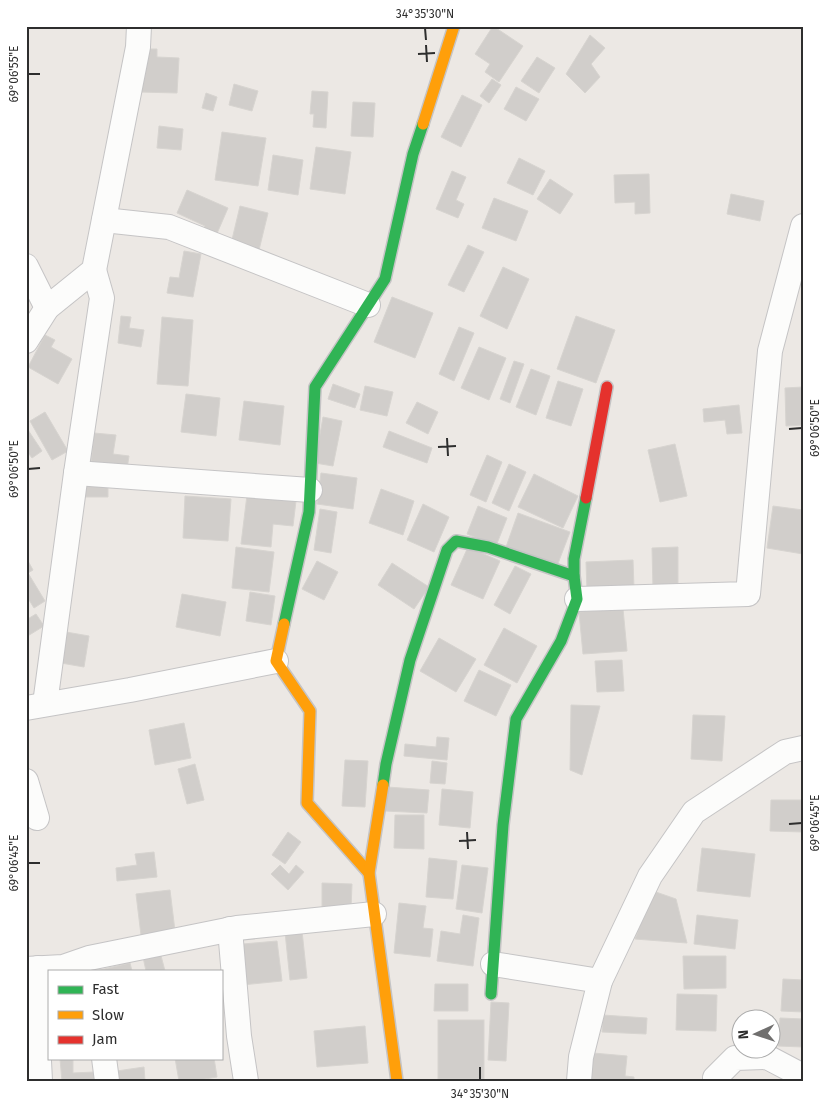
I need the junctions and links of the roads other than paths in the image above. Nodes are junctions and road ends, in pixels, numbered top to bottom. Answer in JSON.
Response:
{"nodes":[{"id":1,"x":139,"y":26,"type":"edge"},
{"id":2,"x":454,"y":26,"type":"edge"},
{"id":3,"x":104,"y":220,"type":"junction"},
{"id":4,"x":803,"y":226,"type":"edge"},
{"id":5,"x":26,"y":266,"type":"edge"},
{"id":6,"x":94,"y":270,"type":"junction"},
{"id":7,"x":797,"y":271,"type":"edge"},
{"id":8,"x":368,"y":305,"type":"junction"},
{"id":9,"x":47,"y":308,"type":"junction"},
{"id":10,"x":26,"y":341,"type":"edge"},
{"id":11,"x":607,"y":387,"type":"dead end"},
{"id":12,"x":76,"y":473,"type":"junction"},
{"id":13,"x":310,"y":490,"type":"junction"},
{"id":14,"x":574,"y":576,"type":"junction"},
{"id":15,"x":577,"y":599,"type":"junction"},
{"id":16,"x":276,"y":661,"type":"junction"},
{"id":17,"x":36,"y":706,"type":"edge"},
{"id":18,"x":803,"y":748,"type":"edge"},
{"id":19,"x":26,"y":781,"type":"edge"},
{"id":20,"x":37,"y":818,"type":"dead end"},
{"id":21,"x":369,"y":873,"type":"junction"},
{"id":22,"x":374,"y":914,"type":"junction"},
{"id":23,"x":230,"y":929,"type":"junction"},
{"id":24,"x":90,"y":964,"type":"edge"},
{"id":25,"x":493,"y":964,"type":"junction"},
{"id":26,"x":32,"y":969,"type":"edge"},
{"id":27,"x":600,"y":981,"type":"junction"},
{"id":28,"x":491,"y":994,"type":"dead end"},
{"id":29,"x":104,"y":1060,"type":"edge"},
{"id":30,"x":803,"y":1076,"type":"edge"},
{"id":31,"x":40,"y":1081,"type":"edge"},
{"id":32,"x":107,"y":1081,"type":"edge"},
{"id":33,"x":246,"y":1081,"type":"edge"},
{"id":34,"x":397,"y":1081,"type":"edge"},
{"id":35,"x":579,"y":1081,"type":"edge"},
{"id":36,"x":715,"y":1081,"type":"edge"}],
"edges":[{"from":1,"to":3,"type":"street"},
{"from":2,"to":8,"type":"street"},
{"from":3,"to":6,"type":"street"},
{"from":3,"to":8,"type":"street"},
{"from":4,"to":7,"type":"street"},
{"from":5,"to":9,"type":"street"},
{"from":6,"to":9,"type":"street"},
{"from":6,"to":12,"type":"street"},
{"from":7,"to":15,"type":"street"},
{"from":8,"to":13,"type":"street"},
{"from":9,"to":10,"type":"street"},
{"from":11,"to":14,"type":"street"},
{"from":12,"to":13,"type":"street"},
{"from":12,"to":17,"type":"street"},
{"from":13,"to":16,"type":"street"},
{"from":14,"to":15,"type":"street"},
{"from":14,"to":21,"type":"street"},
{"from":15,"to":25,"type":"street"},
{"from":16,"to":17,"type":"street"},
{"from":16,"to":21,"type":"street"},
{"from":18,"to":27,"type":"street"},
{"from":19,"to":20,"type":"street"},
{"from":21,"to":22,"type":"street"},
{"from":22,"to":23,"type":"street"},
{"from":22,"to":34,"type":"street"},
{"from":23,"to":24,"type":"street"},
{"from":23,"to":33,"type":"street"},
{"from":24,"to":26,"type":"street"},
{"from":25,"to":27,"type":"street"},
{"from":25,"to":28,"type":"street"},
{"from":26,"to":31,"type":"street"},
{"from":27,"to":35,"type":"street"},
{"from":29,"to":32,"type":"street"},
{"from":30,"to":36,"type":"street"}]}
